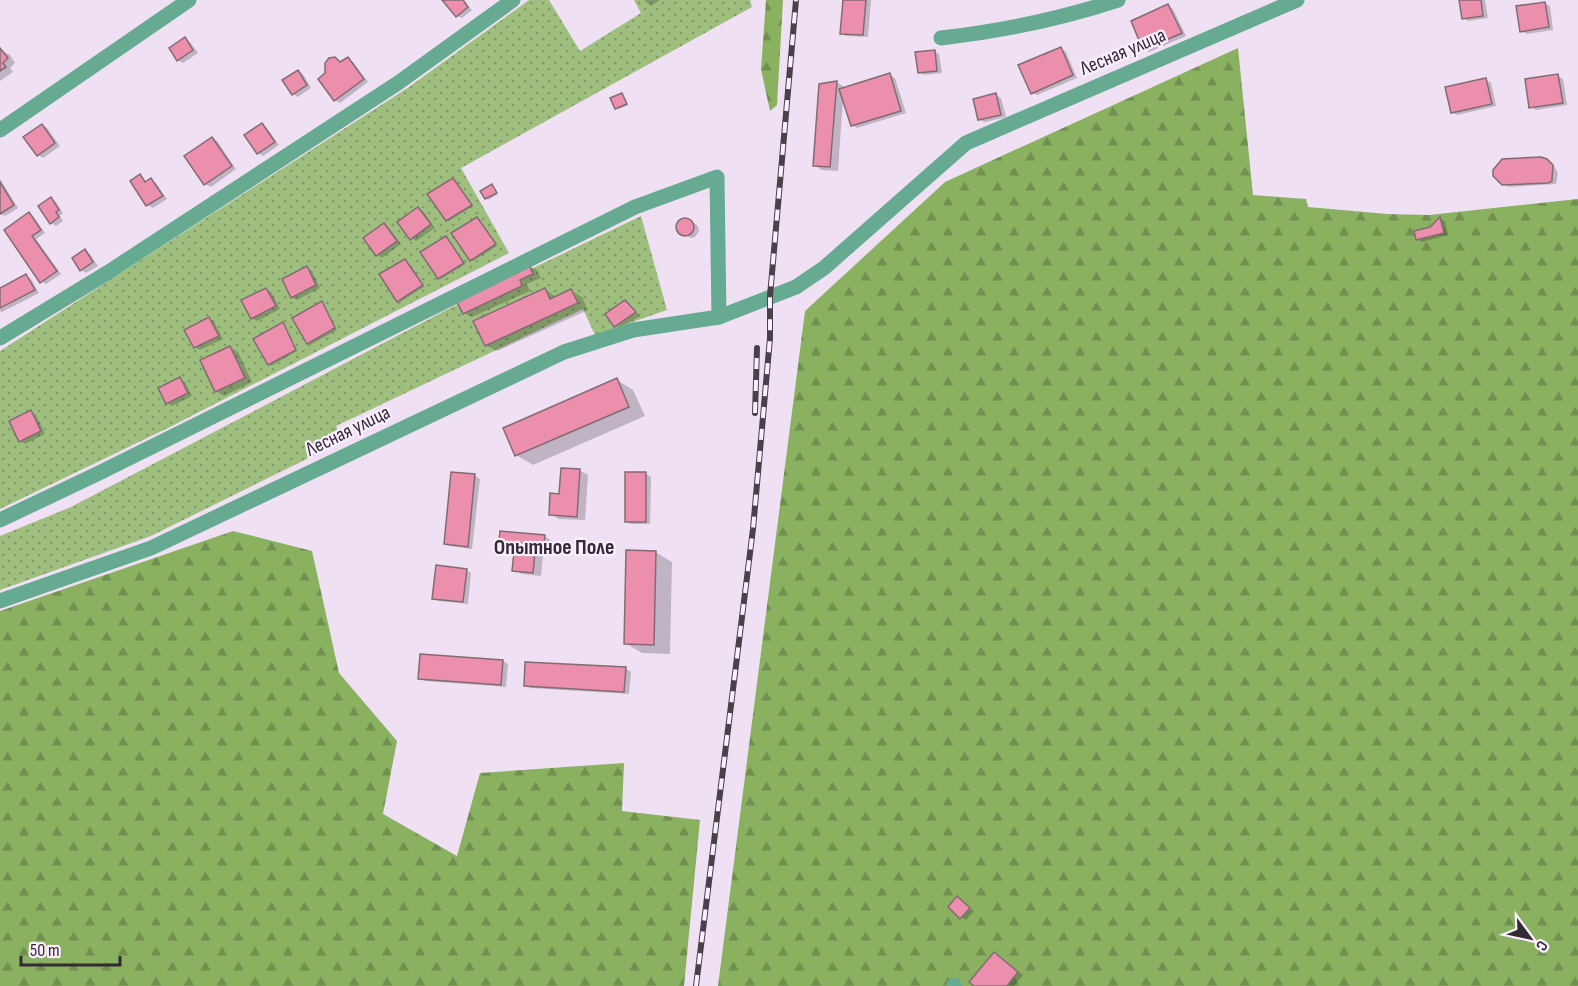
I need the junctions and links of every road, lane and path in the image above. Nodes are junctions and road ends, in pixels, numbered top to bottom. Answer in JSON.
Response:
{"nodes":[{"id":1,"x":189,"y":0,"type":"edge"},
{"id":2,"x":513,"y":0,"type":"edge"},
{"id":3,"x":1118,"y":0,"type":"edge"},
{"id":4,"x":1297,"y":0,"type":"edge"},
{"id":5,"x":941,"y":38,"type":"dead end"},
{"id":6,"x":0,"y":130,"type":"edge"},
{"id":7,"x":719,"y":317,"type":"junction"},
{"id":8,"x":0,"y":338,"type":"edge"},
{"id":9,"x":0,"y":520,"type":"edge"},
{"id":10,"x":0,"y":601,"type":"edge"}],
"edges":[{"from":1,"to":6,"type":"street"},
{"from":2,"to":8,"type":"street"},
{"from":3,"to":5,"type":"street"},
{"from":4,"to":7,"type":"street","name":"Лесная улица"},
{"from":7,"to":9,"type":"street"},
{"from":7,"to":10,"type":"street","name":"Лесная улица"}]}
